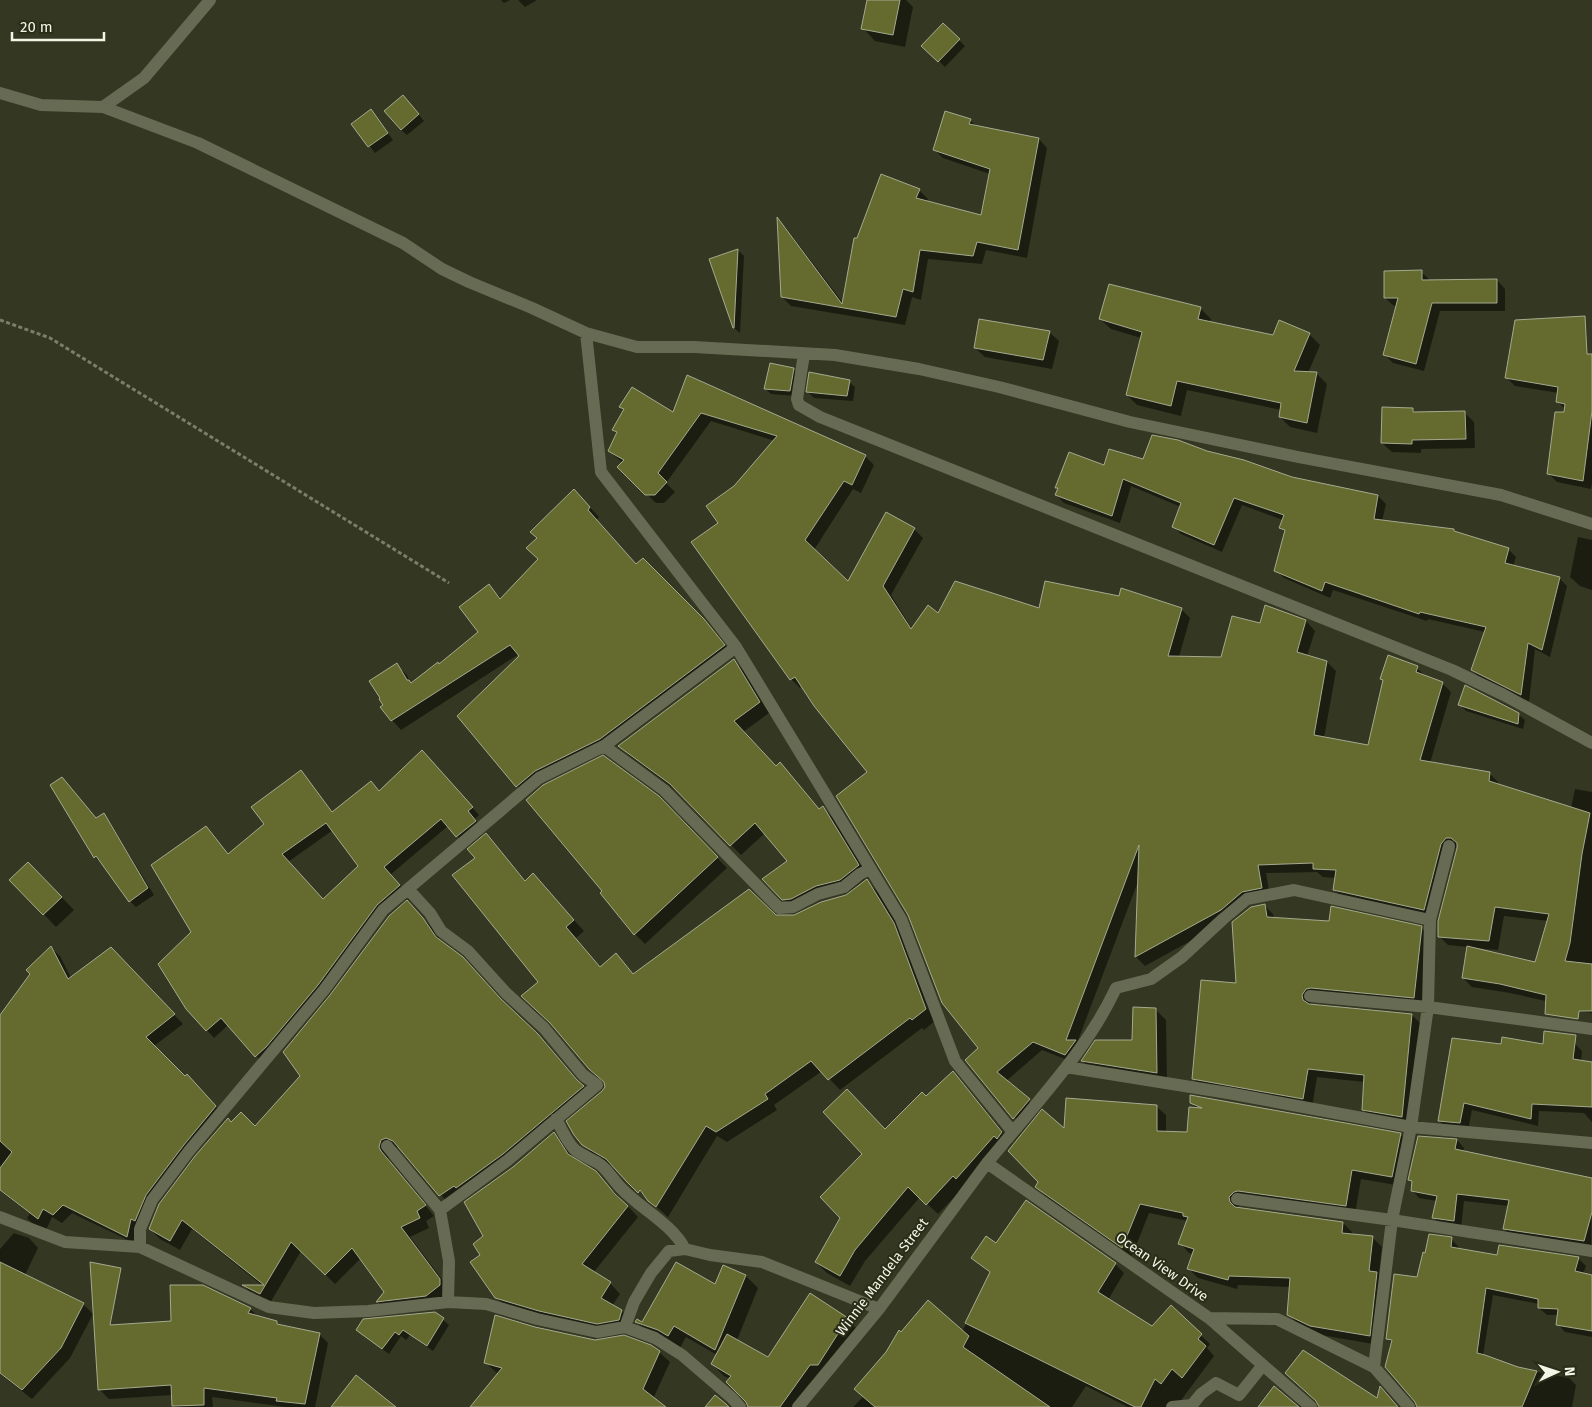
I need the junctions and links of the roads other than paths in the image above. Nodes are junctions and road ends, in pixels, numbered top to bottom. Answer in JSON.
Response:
{"nodes":[{"id":1,"x":210,"y":0,"type":"edge"},
{"id":2,"x":0,"y":93,"type":"edge"},
{"id":3,"x":103,"y":108,"type":"junction"},
{"id":4,"x":586,"y":333,"type":"junction"},
{"id":5,"x":804,"y":354,"type":"junction"},
{"id":6,"x":1592,"y":524,"type":"edge"},
{"id":7,"x":736,"y":648,"type":"junction"},
{"id":8,"x":1592,"y":743,"type":"edge"},
{"id":9,"x":604,"y":746,"type":"junction"},
{"id":10,"x":1449,"y":846,"type":"dead end"},
{"id":11,"x":870,"y":869,"type":"junction"},
{"id":12,"x":408,"y":889,"type":"junction"},
{"id":13,"x":1430,"y":920,"type":"junction"},
{"id":14,"x":1310,"y":996,"type":"dead end"},
{"id":15,"x":1428,"y":1007,"type":"junction"},
{"id":16,"x":1592,"y":1029,"type":"edge"},
{"id":17,"x":1066,"y":1067,"type":"junction"},
{"id":18,"x":556,"y":1119,"type":"junction"},
{"id":19,"x":1411,"y":1127,"type":"junction"},
{"id":20,"x":1013,"y":1132,"type":"junction"},
{"id":21,"x":1592,"y":1143,"type":"edge"},
{"id":22,"x":387,"y":1146,"type":"dead end"},
{"id":23,"x":987,"y":1162,"type":"junction"},
{"id":24,"x":1237,"y":1200,"type":"dead end"},
{"id":25,"x":440,"y":1210,"type":"junction"},
{"id":26,"x":0,"y":1217,"type":"edge"},
{"id":27,"x":1392,"y":1220,"type":"junction"},
{"id":28,"x":140,"y":1247,"type":"junction"},
{"id":29,"x":686,"y":1249,"type":"junction"},
{"id":30,"x":1592,"y":1251,"type":"edge"},
{"id":31,"x":448,"y":1302,"type":"junction"},
{"id":32,"x":879,"y":1309,"type":"junction"},
{"id":33,"x":1209,"y":1318,"type":"junction"},
{"id":34,"x":625,"y":1328,"type":"junction"},
{"id":35,"x":1264,"y":1366,"type":"junction"},
{"id":36,"x":1374,"y":1366,"type":"junction"},
{"id":37,"x":740,"y":1407,"type":"edge"},
{"id":38,"x":798,"y":1407,"type":"edge"},
{"id":39,"x":1172,"y":1407,"type":"edge"},
{"id":40,"x":1311,"y":1407,"type":"edge"},
{"id":41,"x":1409,"y":1407,"type":"edge"}],
"edges":[{"from":1,"to":3,"type":"street"},
{"from":2,"to":3,"type":"street"},
{"from":3,"to":4,"type":"street"},
{"from":4,"to":5,"type":"street"},
{"from":4,"to":7,"type":"street"},
{"from":5,"to":6,"type":"street"},
{"from":5,"to":8,"type":"street"},
{"from":7,"to":9,"type":"street"},
{"from":7,"to":11,"type":"street"},
{"from":9,"to":11,"type":"street"},
{"from":9,"to":12,"type":"street"},
{"from":10,"to":13,"type":"street"},
{"from":11,"to":20,"type":"street"},
{"from":12,"to":18,"type":"street"},
{"from":12,"to":28,"type":"street"},
{"from":13,"to":15,"type":"street"},
{"from":13,"to":17,"type":"street","name":"Winnie Mandela Street"},
{"from":14,"to":15,"type":"street"},
{"from":15,"to":16,"type":"street"},
{"from":15,"to":19,"type":"street"},
{"from":17,"to":19,"type":"street"},
{"from":17,"to":20,"type":"street","name":"Winnie Mandela Street"},
{"from":18,"to":25,"type":"street"},
{"from":18,"to":29,"type":"street"},
{"from":19,"to":21,"type":"street"},
{"from":19,"to":27,"type":"street"},
{"from":20,"to":23,"type":"street","name":"Winnie Mandela Street"},
{"from":22,"to":25,"type":"street"},
{"from":23,"to":32,"type":"street","name":"Winnie Mandela Street"},
{"from":23,"to":33,"type":"street","name":"Ocean View Drive"},
{"from":24,"to":27,"type":"street"},
{"from":25,"to":31,"type":"street"},
{"from":26,"to":28,"type":"street"},
{"from":27,"to":30,"type":"street"},
{"from":27,"to":36,"type":"street"},
{"from":28,"to":31,"type":"street"},
{"from":29,"to":32,"type":"street"},
{"from":29,"to":34,"type":"street"},
{"from":31,"to":34,"type":"street"},
{"from":32,"to":38,"type":"street","name":"Winnie Mandela Street"},
{"from":33,"to":35,"type":"street","name":"Ocean View Drive"},
{"from":33,"to":36,"type":"street"},
{"from":34,"to":37,"type":"street"},
{"from":35,"to":39,"type":"street"},
{"from":35,"to":40,"type":"street","name":"Ocean View Drive"},
{"from":36,"to":41,"type":"street"}]}
